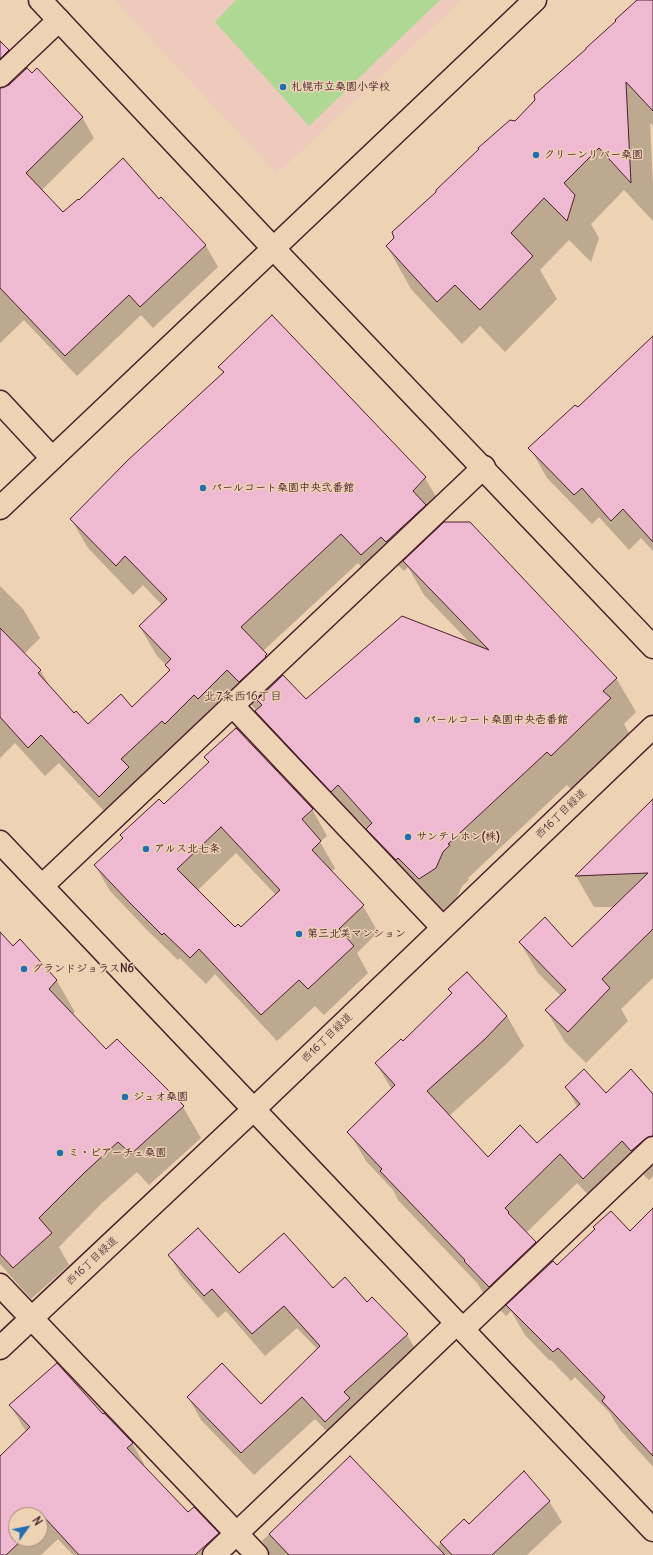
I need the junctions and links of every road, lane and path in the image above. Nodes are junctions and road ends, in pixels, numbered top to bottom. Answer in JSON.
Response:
{"nodes":[{"id":1,"x":40,"y":0,"type":"edge"},
{"id":2,"x":534,"y":0,"type":"edge"},
{"id":3,"x":59,"y":20,"type":"junction"},
{"id":4,"x":0,"y":76,"type":"edge"},
{"id":5,"x":273,"y":248,"type":"junction"},
{"id":6,"x":0,"y":402,"type":"edge"},
{"id":7,"x":52,"y":458,"type":"junction"},
{"id":8,"x":484,"y":467,"type":"junction"},
{"id":9,"x":0,"y":508,"type":"edge"},
{"id":10,"x":653,"y":647,"type":"edge"},
{"id":11,"x":233,"y":706,"type":"junction"},
{"id":12,"x":653,"y":727,"type":"edge"},
{"id":13,"x":0,"y":842,"type":"edge"},
{"id":14,"x":42,"y":886,"type":"junction"},
{"id":15,"x":442,"y":927,"type":"junction"},
{"id":16,"x":253,"y":1110,"type":"junction"},
{"id":17,"x":653,"y":1148,"type":"edge"},
{"id":18,"x":0,"y":1285,"type":"edge"},
{"id":19,"x":31,"y":1318,"type":"junction"},
{"id":20,"x":460,"y":1326,"type":"junction"},
{"id":21,"x":0,"y":1348,"type":"edge"},
{"id":22,"x":653,"y":1530,"type":"edge"},
{"id":23,"x":236,"y":1533,"type":"junction"},
{"id":24,"x":214,"y":1555,"type":"edge"},
{"id":25,"x":257,"y":1555,"type":"edge"}],
"edges":[{"from":1,"to":3,"type":"street"},
{"from":2,"to":5,"type":"street"},
{"from":3,"to":4,"type":"street"},
{"from":3,"to":5,"type":"street"},
{"from":5,"to":7,"type":"street"},
{"from":5,"to":8,"type":"street"},
{"from":6,"to":7,"type":"street"},
{"from":7,"to":9,"type":"street"},
{"from":8,"to":10,"type":"street"},
{"from":8,"to":11,"type":"street"},
{"from":11,"to":14,"type":"street"},
{"from":11,"to":15,"type":"street"},
{"from":12,"to":15,"type":"street","name":"西16丁目緑道"},
{"from":13,"to":14,"type":"street"},
{"from":14,"to":16,"type":"street"},
{"from":15,"to":16,"type":"street","name":"西16丁目緑道"},
{"from":16,"to":19,"type":"street","name":"西16丁目緑道"},
{"from":16,"to":20,"type":"street"},
{"from":17,"to":20,"type":"street"},
{"from":18,"to":19,"type":"street"},
{"from":19,"to":21,"type":"street","name":"西16丁目緑道"},
{"from":19,"to":23,"type":"street"},
{"from":20,"to":22,"type":"street"},
{"from":20,"to":23,"type":"street"},
{"from":23,"to":24,"type":"street"},
{"from":23,"to":25,"type":"street"}]}
